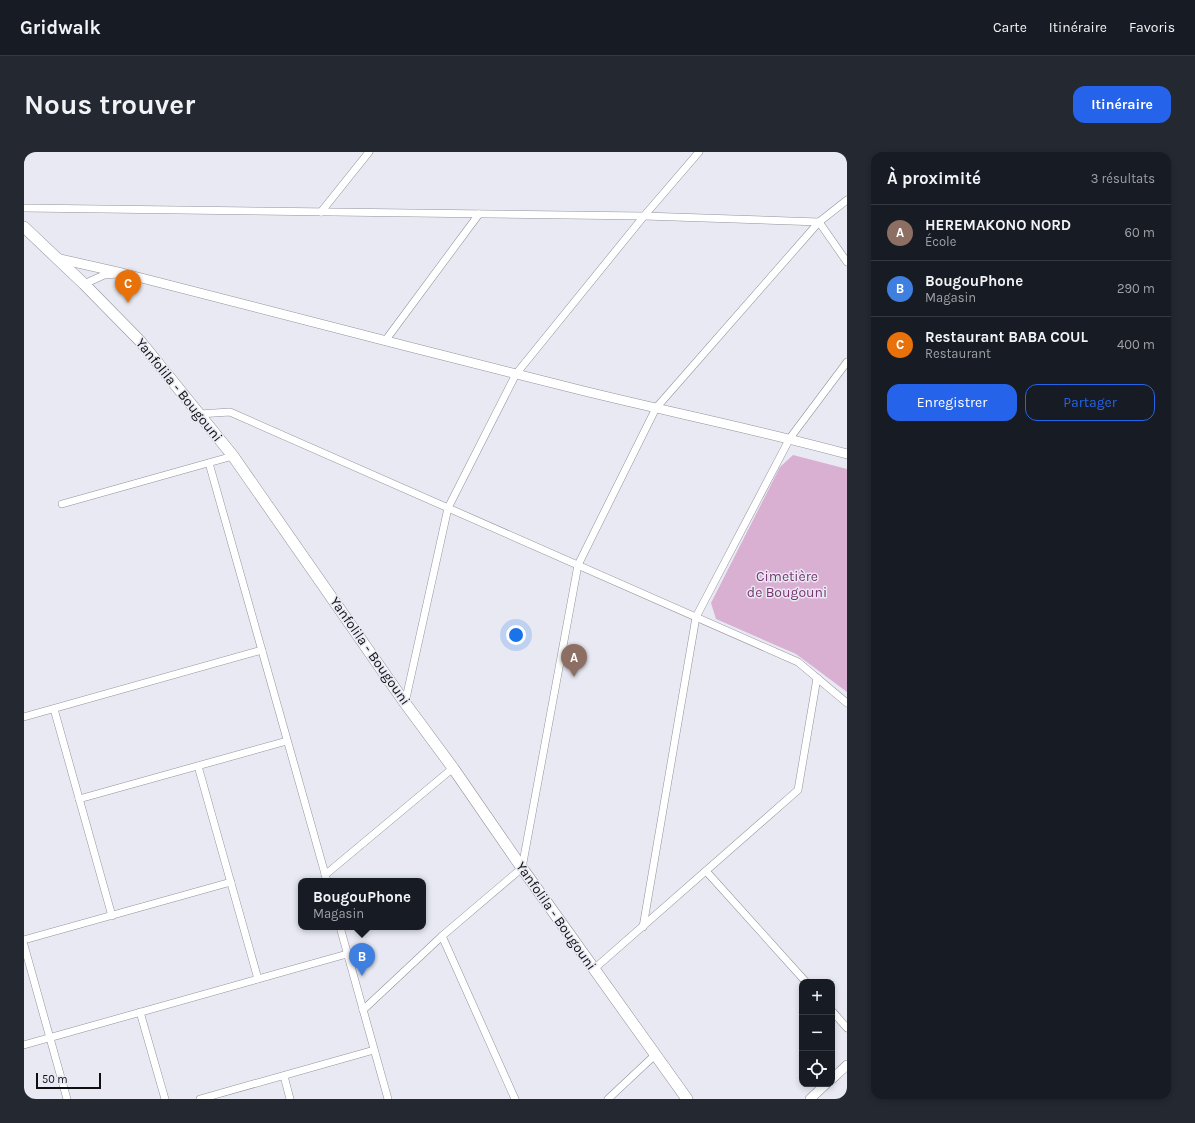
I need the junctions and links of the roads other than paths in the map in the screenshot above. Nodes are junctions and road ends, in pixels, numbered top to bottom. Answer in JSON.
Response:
{"nodes":[{"id":1,"x":369,"y":152,"type":"edge"},
{"id":2,"x":699,"y":152,"type":"edge"},
{"id":3,"x":847,"y":200,"type":"edge"},
{"id":4,"x":24,"y":208,"type":"edge"},
{"id":5,"x":321,"y":212,"type":"junction"},
{"id":6,"x":479,"y":214,"type":"junction"},
{"id":7,"x":644,"y":216,"type":"junction"},
{"id":8,"x":820,"y":222,"type":"junction"},
{"id":9,"x":24,"y":227,"type":"edge"},
{"id":10,"x":54,"y":257,"type":"junction"},
{"id":11,"x":847,"y":262,"type":"edge"},
{"id":12,"x":122,"y":273,"type":"junction"},
{"id":13,"x":84,"y":284,"type":"junction"},
{"id":14,"x":385,"y":341,"type":"junction"},
{"id":15,"x":847,"y":362,"type":"edge"},
{"id":16,"x":516,"y":374,"type":"junction"},
{"id":17,"x":656,"y":408,"type":"junction"},
{"id":18,"x":199,"y":414,"type":"junction"},
{"id":19,"x":790,"y":438,"type":"junction"},
{"id":20,"x":847,"y":454,"type":"edge"},
{"id":21,"x":233,"y":456,"type":"junction"},
{"id":22,"x":209,"y":463,"type":"junction"},
{"id":23,"x":62,"y":504,"type":"dead end"},
{"id":24,"x":448,"y":508,"type":"junction"},
{"id":25,"x":578,"y":565,"type":"junction"},
{"id":26,"x":696,"y":617,"type":"junction"},
{"id":27,"x":262,"y":650,"type":"junction"},
{"id":28,"x":817,"y":678,"type":"junction"},
{"id":29,"x":405,"y":703,"type":"junction"},
{"id":30,"x":847,"y":703,"type":"edge"},
{"id":31,"x":54,"y":708,"type":"junction"},
{"id":32,"x":24,"y":717,"type":"edge"},
{"id":33,"x":288,"y":741,"type":"junction"},
{"id":34,"x":198,"y":766,"type":"junction"},
{"id":35,"x":453,"y":768,"type":"junction"},
{"id":36,"x":79,"y":799,"type":"junction"},
{"id":37,"x":522,"y":868,"type":"junction"},
{"id":38,"x":706,"y":871,"type":"junction"},
{"id":39,"x":326,"y":878,"type":"edge"},
{"id":40,"x":231,"y":882,"type":"junction"},
{"id":41,"x":112,"y":916,"type":"junction"},
{"id":42,"x":643,"y":927,"type":"junction"},
{"id":43,"x":341,"y":930,"type":"edge"},
{"id":44,"x":442,"y":936,"type":"junction"},
{"id":45,"x":24,"y":940,"type":"edge"},
{"id":46,"x":24,"y":944,"type":"edge"},
{"id":47,"x":347,"y":954,"type":"junction"},
{"id":48,"x":594,"y":969,"type":"junction"},
{"id":49,"x":258,"y":979,"type":"junction"},
{"id":50,"x":803,"y":979,"type":"edge"},
{"id":51,"x":363,"y":1010,"type":"junction"},
{"id":52,"x":140,"y":1012,"type":"junction"},
{"id":53,"x":835,"y":1014,"type":"edge"},
{"id":54,"x":847,"y":1028,"type":"edge"},
{"id":55,"x":50,"y":1037,"type":"junction"},
{"id":56,"x":24,"y":1045,"type":"edge"},
{"id":57,"x":374,"y":1050,"type":"junction"},
{"id":58,"x":655,"y":1055,"type":"junction"},
{"id":59,"x":847,"y":1065,"type":"edge"},
{"id":60,"x":284,"y":1076,"type":"junction"},
{"id":61,"x":835,"y":1076,"type":"edge"},
{"id":62,"x":823,"y":1087,"type":"edge"},
{"id":63,"x":67,"y":1099,"type":"edge"},
{"id":64,"x":165,"y":1099,"type":"edge"},
{"id":65,"x":200,"y":1099,"type":"edge"},
{"id":66,"x":290,"y":1099,"type":"edge"},
{"id":67,"x":388,"y":1099,"type":"edge"},
{"id":68,"x":516,"y":1099,"type":"edge"},
{"id":69,"x":608,"y":1099,"type":"edge"},
{"id":70,"x":687,"y":1099,"type":"edge"},
{"id":71,"x":810,"y":1099,"type":"edge"}],
"edges":[{"from":1,"to":5,"type":"street"},
{"from":2,"to":7,"type":"street"},
{"from":3,"to":8,"type":"street"},
{"from":4,"to":5,"type":"street"},
{"from":5,"to":6,"type":"street"},
{"from":6,"to":7,"type":"street"},
{"from":6,"to":14,"type":"street"},
{"from":7,"to":8,"type":"street"},
{"from":7,"to":16,"type":"street"},
{"from":8,"to":11,"type":"street"},
{"from":8,"to":17,"type":"street"},
{"from":9,"to":10,"type":"main road","name":"Yanfolila - Bougouni"},
{"from":10,"to":12,"type":"street"},
{"from":10,"to":13,"type":"main road","name":"Yanfolila - Bougouni"},
{"from":12,"to":13,"type":"street"},
{"from":12,"to":14,"type":"street"},
{"from":13,"to":18,"type":"main road","name":"Yanfolila - Bougouni"},
{"from":14,"to":16,"type":"street"},
{"from":15,"to":19,"type":"street"},
{"from":16,"to":17,"type":"street"},
{"from":16,"to":24,"type":"street"},
{"from":17,"to":19,"type":"street"},
{"from":17,"to":25,"type":"street"},
{"from":18,"to":21,"type":"main road","name":"Yanfolila - Bougouni"},
{"from":18,"to":24,"type":"street"},
{"from":19,"to":20,"type":"street"},
{"from":19,"to":26,"type":"street"},
{"from":21,"to":22,"type":"street"},
{"from":21,"to":29,"type":"main road","name":"Yanfolila - Bougouni"},
{"from":22,"to":23,"type":"street"},
{"from":22,"to":27,"type":"street"},
{"from":24,"to":25,"type":"street"},
{"from":24,"to":29,"type":"street"},
{"from":25,"to":26,"type":"street"},
{"from":25,"to":37,"type":"street"},
{"from":26,"to":28,"type":"street"},
{"from":26,"to":42,"type":"street"},
{"from":27,"to":31,"type":"street"},
{"from":27,"to":33,"type":"street"},
{"from":28,"to":30,"type":"street"},
{"from":28,"to":38,"type":"street"},
{"from":29,"to":35,"type":"main road","name":"Yanfolila - Bougouni"},
{"from":31,"to":32,"type":"street"},
{"from":31,"to":36,"type":"street"},
{"from":33,"to":34,"type":"street"},
{"from":33,"to":39,"type":"street"},
{"from":34,"to":36,"type":"street"},
{"from":34,"to":40,"type":"street"},
{"from":35,"to":37,"type":"main road","name":"Yanfolila - Bougouni"},
{"from":35,"to":39,"type":"street"},
{"from":36,"to":41,"type":"street"},
{"from":37,"to":44,"type":"street"},
{"from":37,"to":48,"type":"main road","name":"Yanfolila - Bougouni"},
{"from":38,"to":42,"type":"street"},
{"from":38,"to":50,"type":"street"},
{"from":40,"to":41,"type":"street"},
{"from":40,"to":49,"type":"street"},
{"from":41,"to":45,"type":"street"},
{"from":42,"to":48,"type":"street"},
{"from":43,"to":47,"type":"street"},
{"from":44,"to":51,"type":"street"},
{"from":44,"to":68,"type":"street"},
{"from":46,"to":55,"type":"street"},
{"from":47,"to":49,"type":"street"},
{"from":47,"to":51,"type":"street"},
{"from":48,"to":58,"type":"main road","name":"Yanfolila - Bougouni"},
{"from":49,"to":52,"type":"street"},
{"from":51,"to":57,"type":"street"},
{"from":52,"to":55,"type":"street"},
{"from":52,"to":64,"type":"street"},
{"from":53,"to":54,"type":"street"},
{"from":55,"to":56,"type":"street"},
{"from":55,"to":63,"type":"street"},
{"from":57,"to":60,"type":"street"},
{"from":57,"to":67,"type":"street"},
{"from":58,"to":69,"type":"street"},
{"from":58,"to":70,"type":"main road","name":"Yanfolila - Bougouni"},
{"from":59,"to":61,"type":"street"},
{"from":60,"to":65,"type":"street"},
{"from":60,"to":66,"type":"street"},
{"from":62,"to":71,"type":"street"}]}
